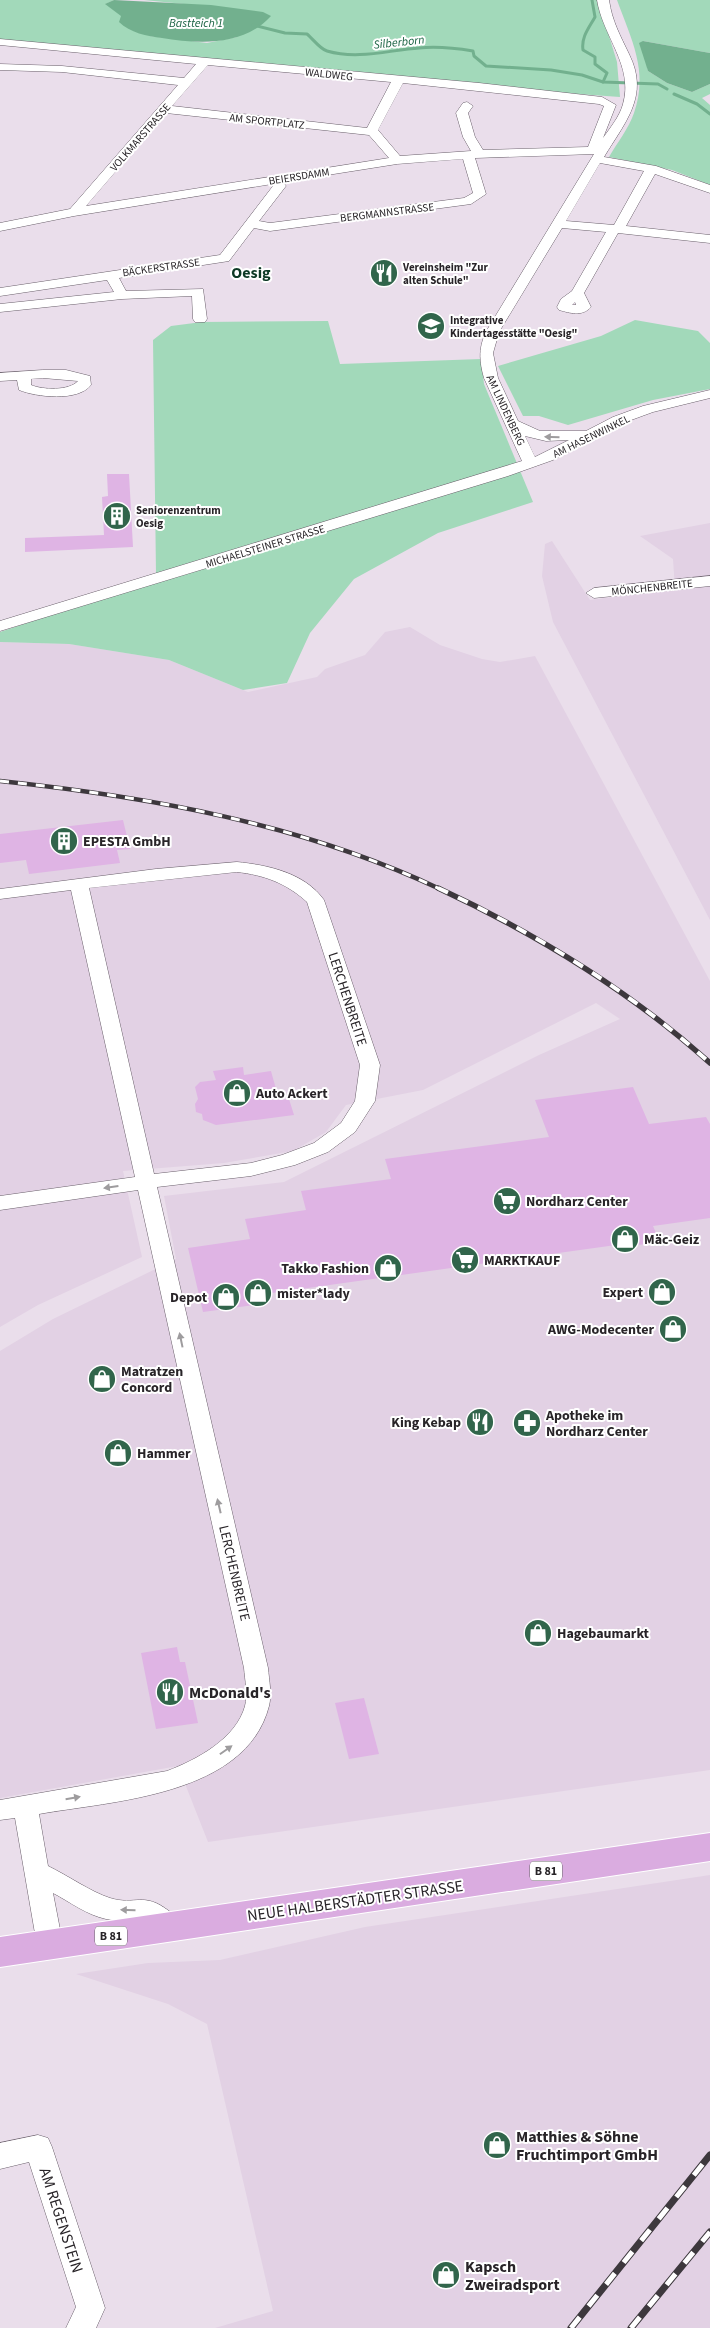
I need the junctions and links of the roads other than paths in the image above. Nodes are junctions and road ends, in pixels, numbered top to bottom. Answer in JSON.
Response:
{"nodes":[{"id":1,"x":603,"y":0,"type":"edge"},
{"id":2,"x":0,"y":42,"type":"edge"},
{"id":3,"x":204,"y":62,"type":"junction"},
{"id":4,"x":0,"y":68,"type":"edge"},
{"id":5,"x":398,"y":81,"type":"junction"},
{"id":6,"x":187,"y":82,"type":"junction"},
{"id":7,"x":467,"y":106,"type":"dead end"},
{"id":8,"x":164,"y":109,"type":"junction"},
{"id":9,"x":371,"y":132,"type":"junction"},
{"id":10,"x":473,"y":154,"type":"junction"},
{"id":11,"x":597,"y":154,"type":"junction"},
{"id":12,"x":397,"y":160,"type":"junction"},
{"id":13,"x":652,"y":168,"type":"junction"},
{"id":14,"x":275,"y":180,"type":"junction"},
{"id":15,"x":710,"y":188,"type":"edge"},
{"id":16,"x":74,"y":212,"type":"junction"},
{"id":17,"x":251,"y":224,"type":"junction"},
{"id":18,"x":557,"y":224,"type":"junction"},
{"id":19,"x":0,"y":227,"type":"edge"},
{"id":20,"x":616,"y":229,"type":"junction"},
{"id":21,"x":710,"y":239,"type":"edge"},
{"id":22,"x":110,"y":274,"type":"junction"},
{"id":23,"x":0,"y":292,"type":"edge"},
{"id":24,"x":577,"y":293,"type":"dead end"},
{"id":25,"x":122,"y":295,"type":"junction"},
{"id":26,"x":0,"y":308,"type":"edge"},
{"id":27,"x":200,"y":319,"type":"dead end"},
{"id":28,"x":24,"y":376,"type":"dead end"},
{"id":29,"x":0,"y":377,"type":"edge"},
{"id":30,"x":710,"y":394,"type":"edge"},
{"id":31,"x":514,"y":424,"type":"junction"},
{"id":32,"x":593,"y":432,"type":"junction"},
{"id":33,"x":530,"y":464,"type":"junction"},
{"id":34,"x":710,"y":581,"type":"edge"},
{"id":35,"x":594,"y":593,"type":"dead end"},
{"id":36,"x":0,"y":626,"type":"edge"},
{"id":37,"x":80,"y":884,"type":"junction"},
{"id":38,"x":0,"y":894,"type":"edge"},
{"id":39,"x":146,"y":1182,"type":"junction"},
{"id":40,"x":0,"y":1203,"type":"edge"},
{"id":41,"x":25,"y":1806,"type":"junction"},
{"id":42,"x":0,"y":1810,"type":"edge"},
{"id":43,"x":710,"y":1847,"type":"edge"},
{"id":44,"x":39,"y":1873,"type":"junction"},
{"id":45,"x":172,"y":1927,"type":"junction"},
{"id":46,"x":50,"y":1945,"type":"junction"},
{"id":47,"x":0,"y":1952,"type":"edge"},
{"id":48,"x":0,"y":2156,"type":"edge"},
{"id":49,"x":80,"y":2328,"type":"edge"}],
"edges":[{"from":1,"to":11,"type":"street"},
{"from":2,"to":3,"type":"street","name":"WALDWEG"},
{"from":3,"to":5,"type":"street","name":"WALDWEG"},
{"from":3,"to":6,"type":"street","name":"VOLKMARSTRASSE"},
{"from":4,"to":6,"type":"street"},
{"from":5,"to":9,"type":"street"},
{"from":5,"to":11,"type":"street","name":"WALDWEG"},
{"from":6,"to":8,"type":"street","name":"VOLKMARSTRASSE"},
{"from":7,"to":10,"type":"street"},
{"from":8,"to":9,"type":"street","name":"AM SPORTPLATZ"},
{"from":8,"to":16,"type":"street","name":"VOLKMARSTRASSE"},
{"from":9,"to":12,"type":"street"},
{"from":10,"to":11,"type":"street","name":"BEIERSDAMM"},
{"from":10,"to":12,"type":"street","name":"BEIERSDAMM"},
{"from":10,"to":17,"type":"street","name":"BERGMANNSTRASSE"},
{"from":11,"to":13,"type":"street"},
{"from":11,"to":18,"type":"street","name":"AM LINDENBERG"},
{"from":12,"to":14,"type":"street","name":"BEIERSDAMM"},
{"from":13,"to":15,"type":"street"},
{"from":13,"to":20,"type":"street"},
{"from":14,"to":16,"type":"street","name":"BEIERSDAMM"},
{"from":14,"to":17,"type":"street","name":"BÄCKERSTRASSE"},
{"from":16,"to":19,"type":"street","name":"BEIERSDAMM"},
{"from":17,"to":22,"type":"street","name":"BÄCKERSTRASSE"},
{"from":18,"to":20,"type":"street"},
{"from":18,"to":31,"type":"street","name":"AM LINDENBERG"},
{"from":20,"to":21,"type":"street"},
{"from":20,"to":24,"type":"street"},
{"from":22,"to":23,"type":"street","name":"BÄCKERSTRASSE"},
{"from":22,"to":25,"type":"street"},
{"from":25,"to":26,"type":"street"},
{"from":25,"to":27,"type":"street"},
{"from":28,"to":29,"type":"street"},
{"from":30,"to":32,"type":"street","name":"AM HASENWINKEL"},
{"from":32,"to":31,"type":"street","one_way":true},
{"from":31,"to":33,"type":"street","name":"AM LINDENBERG"},
{"from":32,"to":33,"type":"street","name":"AM HASENWINKEL"},
{"from":33,"to":36,"type":"street","name":"MICHAELSTEINER STRASSE"},
{"from":34,"to":35,"type":"street","name":"MÖNCHENBREITE"},
{"from":37,"to":38,"type":"street","name":"LERCHENBREITE"},
{"from":37,"to":39,"type":"street","name":"LERCHENBREITE"},
{"from":37,"to":39,"type":"street","name":"LERCHENBREITE"},
{"from":39,"to":40,"type":"street","name":"LERCHENBREITE","one_way":true},
{"from":41,"to":39,"type":"street","name":"LERCHENBREITE","one_way":true},
{"from":41,"to":42,"type":"street","name":"LERCHENBREITE"},
{"from":41,"to":44,"type":"street"},
{"from":43,"to":45,"type":"main road","name":"NEUE HALBERSTÄDTER STRASSE","number":"B 81"},
{"from":45,"to":44,"type":"street","one_way":true},
{"from":44,"to":46,"type":"street"},
{"from":45,"to":46,"type":"main road","name":"NEUE HALBERSTÄDTER STRASSE","number":"B 81"},
{"from":46,"to":47,"type":"main road","name":"NEUE HALBERSTÄDTER STRASSE","number":"B 81"},
{"from":48,"to":49,"type":"street","name":"AM REGENSTEIN"}]}
